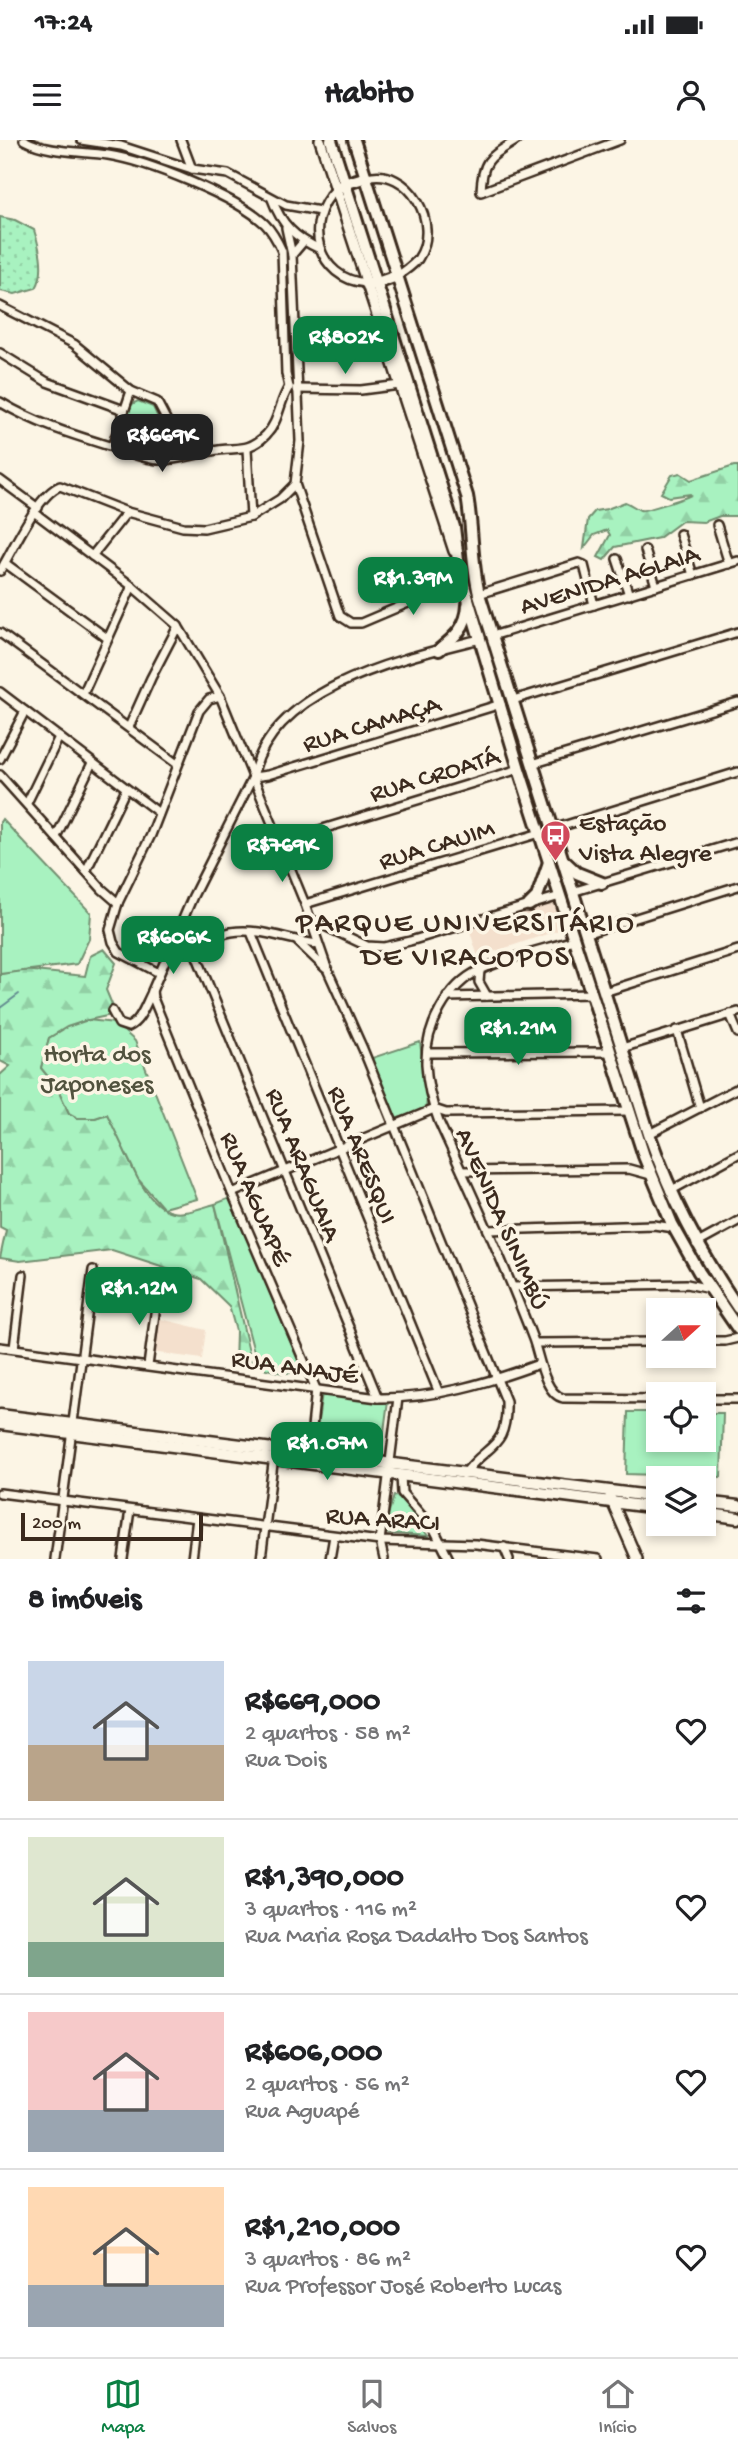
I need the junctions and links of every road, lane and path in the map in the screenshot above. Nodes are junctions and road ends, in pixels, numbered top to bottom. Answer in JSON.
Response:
{"nodes":[{"id":1,"x":24,"y":140,"type":"edge"},
{"id":2,"x":81,"y":140,"type":"edge"},
{"id":3,"x":181,"y":140,"type":"edge"},
{"id":4,"x":320,"y":140,"type":"edge"},
{"id":5,"x":331,"y":140,"type":"edge"},
{"id":6,"x":354,"y":140,"type":"edge"},
{"id":7,"x":517,"y":140,"type":"edge"},
{"id":8,"x":620,"y":140,"type":"edge"},
{"id":9,"x":192,"y":169,"type":"junction"},
{"id":10,"x":367,"y":177,"type":"junction"},
{"id":11,"x":340,"y":186,"type":"junction"},
{"id":12,"x":271,"y":198,"type":"junction"},
{"id":13,"x":320,"y":211,"type":"junction"},
{"id":14,"x":286,"y":227,"type":"junction"},
{"id":15,"x":303,"y":242,"type":"junction"},
{"id":16,"x":320,"y":249,"type":"junction"},
{"id":17,"x":292,"y":255,"type":"junction"},
{"id":18,"x":397,"y":276,"type":"junction"},
{"id":19,"x":372,"y":283,"type":"junction"},
{"id":20,"x":0,"y":306,"type":"edge"},
{"id":21,"x":0,"y":353,"type":"edge"},
{"id":22,"x":400,"y":385,"type":"junction"},
{"id":23,"x":289,"y":387,"type":"junction"},
{"id":24,"x":299,"y":389,"type":"junction"},
{"id":25,"x":131,"y":391,"type":"junction"},
{"id":26,"x":0,"y":402,"type":"edge"},
{"id":27,"x":124,"y":410,"type":"junction"},
{"id":28,"x":182,"y":439,"type":"junction"},
{"id":29,"x":112,"y":447,"type":"junction"},
{"id":30,"x":247,"y":449,"type":"junction"},
{"id":31,"x":211,"y":451,"type":"junction"},
{"id":32,"x":176,"y":459,"type":"junction"},
{"id":33,"x":0,"y":480,"type":"edge"},
{"id":34,"x":295,"y":484,"type":"junction"},
{"id":35,"x":36,"y":510,"type":"junction"},
{"id":36,"x":127,"y":512,"type":"junction"},
{"id":37,"x":250,"y":517,"type":"junction"},
{"id":38,"x":717,"y":525,"type":"dead end"},
{"id":39,"x":680,"y":534,"type":"dead end"},
{"id":40,"x":645,"y":550,"type":"dead end"},
{"id":41,"x":92,"y":556,"type":"junction"},
{"id":42,"x":617,"y":559,"type":"dead end"},
{"id":43,"x":738,"y":561,"type":"edge"},
{"id":44,"x":5,"y":563,"type":"junction"},
{"id":45,"x":729,"y":564,"type":"junction"},
{"id":46,"x":459,"y":569,"type":"junction"},
{"id":47,"x":0,"y":571,"type":"edge"},
{"id":48,"x":693,"y":575,"type":"junction"},
{"id":49,"x":132,"y":586,"type":"junction"},
{"id":50,"x":656,"y":586,"type":"junction"},
{"id":51,"x":473,"y":595,"type":"junction"},
{"id":52,"x":629,"y":595,"type":"junction"},
{"id":53,"x":594,"y":605,"type":"junction"},
{"id":54,"x":178,"y":626,"type":"junction"},
{"id":55,"x":738,"y":632,"type":"edge"},
{"id":56,"x":0,"y":633,"type":"edge"},
{"id":57,"x":107,"y":638,"type":"junction"},
{"id":58,"x":486,"y":638,"type":"junction"},
{"id":59,"x":439,"y":650,"type":"junction"},
{"id":60,"x":0,"y":692,"type":"edge"},
{"id":61,"x":83,"y":694,"type":"junction"},
{"id":62,"x":220,"y":696,"type":"junction"},
{"id":63,"x":513,"y":700,"type":"junction"},
{"id":64,"x":738,"y":702,"type":"edge"},
{"id":65,"x":501,"y":704,"type":"junction"},
{"id":66,"x":25,"y":711,"type":"junction"},
{"id":67,"x":129,"y":727,"type":"junction"},
{"id":68,"x":60,"y":737,"type":"junction"},
{"id":69,"x":0,"y":759,"type":"edge"},
{"id":70,"x":92,"y":763,"type":"junction"},
{"id":71,"x":177,"y":764,"type":"junction"},
{"id":72,"x":532,"y":764,"type":"junction"},
{"id":73,"x":519,"y":769,"type":"junction"},
{"id":74,"x":738,"y":772,"type":"edge"},
{"id":75,"x":0,"y":775,"type":"edge"},
{"id":76,"x":253,"y":777,"type":"junction"},
{"id":77,"x":126,"y":789,"type":"junction"},
{"id":78,"x":27,"y":803,"type":"junction"},
{"id":79,"x":159,"y":813,"type":"junction"},
{"id":80,"x":552,"y":829,"type":"junction"},
{"id":81,"x":540,"y":833,"type":"junction"},
{"id":82,"x":56,"y":837,"type":"junction"},
{"id":83,"x":279,"y":842,"type":"junction"},
{"id":84,"x":738,"y":842,"type":"edge"},
{"id":85,"x":561,"y":858,"type":"junction"},
{"id":86,"x":549,"y":862,"type":"junction"},
{"id":87,"x":86,"y":871,"type":"junction"},
{"id":88,"x":603,"y":883,"type":"junction"},
{"id":89,"x":738,"y":886,"type":"edge"},
{"id":90,"x":572,"y":892,"type":"junction"},
{"id":91,"x":560,"y":896,"type":"junction"},
{"id":92,"x":118,"y":903,"type":"junction"},
{"id":93,"x":305,"y":904,"type":"junction"},
{"id":94,"x":529,"y":905,"type":"junction"},
{"id":95,"x":310,"y":919,"type":"junction"},
{"id":96,"x":251,"y":932,"type":"junction"},
{"id":97,"x":585,"y":934,"type":"junction"},
{"id":98,"x":574,"y":940,"type":"junction"},
{"id":99,"x":298,"y":942,"type":"junction"},
{"id":100,"x":318,"y":944,"type":"junction"},
{"id":101,"x":193,"y":947,"type":"junction"},
{"id":102,"x":738,"y":950,"type":"edge"},
{"id":103,"x":169,"y":953,"type":"junction"},
{"id":104,"x":480,"y":970,"type":"junction"},
{"id":105,"x":328,"y":971,"type":"junction"},
{"id":106,"x":159,"y":973,"type":"junction"},
{"id":107,"x":152,"y":991,"type":"junction"},
{"id":108,"x":598,"y":993,"type":"junction"},
{"id":109,"x":487,"y":996,"type":"junction"},
{"id":110,"x":447,"y":997,"type":"junction"},
{"id":111,"x":112,"y":1011,"type":"dead end"},
{"id":112,"x":734,"y":1013,"type":"edge"},
{"id":113,"x":677,"y":1030,"type":"junction"},
{"id":114,"x":738,"y":1034,"type":"edge"},
{"id":115,"x":616,"y":1050,"type":"junction"},
{"id":116,"x":427,"y":1054,"type":"junction"},
{"id":117,"x":738,"y":1088,"type":"edge"},
{"id":118,"x":700,"y":1108,"type":"junction"},
{"id":119,"x":434,"y":1109,"type":"junction"},
{"id":120,"x":630,"y":1111,"type":"junction"},
{"id":121,"x":394,"y":1125,"type":"junction"},
{"id":122,"x":644,"y":1137,"type":"junction"},
{"id":123,"x":338,"y":1149,"type":"junction"},
{"id":124,"x":738,"y":1154,"type":"edge"},
{"id":125,"x":644,"y":1156,"type":"junction"},
{"id":126,"x":629,"y":1169,"type":"junction"},
{"id":127,"x":285,"y":1171,"type":"junction"},
{"id":128,"x":462,"y":1171,"type":"junction"},
{"id":129,"x":651,"y":1175,"type":"junction"},
{"id":130,"x":670,"y":1191,"type":"junction"},
{"id":131,"x":232,"y":1193,"type":"junction"},
{"id":132,"x":666,"y":1213,"type":"junction"},
{"id":133,"x":738,"y":1221,"type":"edge"},
{"id":134,"x":653,"y":1225,"type":"junction"},
{"id":135,"x":674,"y":1228,"type":"junction"},
{"id":136,"x":488,"y":1230,"type":"junction"},
{"id":137,"x":696,"y":1244,"type":"junction"},
{"id":138,"x":93,"y":1270,"type":"dead end"},
{"id":139,"x":699,"y":1272,"type":"junction"},
{"id":140,"x":23,"y":1275,"type":"dead end"},
{"id":141,"x":687,"y":1284,"type":"junction"},
{"id":142,"x":513,"y":1287,"type":"junction"},
{"id":143,"x":710,"y":1289,"type":"junction"},
{"id":144,"x":158,"y":1291,"type":"dead end"},
{"id":145,"x":733,"y":1291,"type":"edge"},
{"id":146,"x":738,"y":1308,"type":"edge"},
{"id":147,"x":738,"y":1329,"type":"edge"},
{"id":148,"x":738,"y":1338,"type":"edge"},
{"id":149,"x":716,"y":1341,"type":"edge"},
{"id":150,"x":646,"y":1342,"type":"edge"},
{"id":151,"x":535,"y":1343,"type":"junction"},
{"id":152,"x":0,"y":1347,"type":"edge"},
{"id":153,"x":14,"y":1348,"type":"junction"},
{"id":154,"x":81,"y":1356,"type":"junction"},
{"id":155,"x":539,"y":1364,"type":"junction"},
{"id":156,"x":148,"y":1366,"type":"junction"},
{"id":157,"x":495,"y":1380,"type":"junction"},
{"id":158,"x":316,"y":1389,"type":"junction"},
{"id":159,"x":439,"y":1393,"type":"junction"},
{"id":160,"x":378,"y":1398,"type":"junction"},
{"id":161,"x":398,"y":1398,"type":"junction"},
{"id":162,"x":646,"y":1399,"type":"edge"},
{"id":163,"x":716,"y":1399,"type":"edge"},
{"id":164,"x":738,"y":1399,"type":"edge"},
{"id":165,"x":0,"y":1415,"type":"edge"},
{"id":166,"x":0,"y":1424,"type":"edge"},
{"id":167,"x":71,"y":1428,"type":"junction"},
{"id":168,"x":275,"y":1449,"type":"junction"},
{"id":169,"x":309,"y":1459,"type":"junction"},
{"id":170,"x":273,"y":1460,"type":"junction"},
{"id":171,"x":389,"y":1469,"type":"junction"},
{"id":172,"x":401,"y":1476,"type":"junction"},
{"id":173,"x":463,"y":1478,"type":"junction"},
{"id":174,"x":607,"y":1490,"type":"junction"},
{"id":175,"x":0,"y":1493,"type":"edge"},
{"id":176,"x":402,"y":1493,"type":"junction"},
{"id":177,"x":386,"y":1495,"type":"junction"},
{"id":178,"x":646,"y":1495,"type":"edge"},
{"id":179,"x":63,"y":1500,"type":"junction"},
{"id":180,"x":612,"y":1502,"type":"junction"},
{"id":181,"x":716,"y":1503,"type":"edge"},
{"id":182,"x":646,"y":1506,"type":"edge"},
{"id":183,"x":738,"y":1506,"type":"edge"},
{"id":184,"x":130,"y":1510,"type":"junction"},
{"id":185,"x":716,"y":1515,"type":"edge"},
{"id":186,"x":197,"y":1518,"type":"junction"},
{"id":187,"x":738,"y":1518,"type":"edge"},
{"id":188,"x":265,"y":1527,"type":"junction"},
{"id":189,"x":334,"y":1536,"type":"junction"},
{"id":190,"x":380,"y":1541,"type":"junction"},
{"id":191,"x":442,"y":1543,"type":"junction"},
{"id":192,"x":504,"y":1547,"type":"junction"},
{"id":193,"x":574,"y":1557,"type":"edge"},
{"id":194,"x":55,"y":1559,"type":"edge"},
{"id":195,"x":124,"y":1559,"type":"edge"},
{"id":196,"x":192,"y":1559,"type":"edge"},
{"id":197,"x":261,"y":1559,"type":"edge"},
{"id":198,"x":330,"y":1559,"type":"edge"},
{"id":199,"x":384,"y":1559,"type":"edge"},
{"id":200,"x":449,"y":1559,"type":"edge"},
{"id":201,"x":509,"y":1559,"type":"edge"},
{"id":202,"x":598,"y":1559,"type":"edge"},
{"id":203,"x":637,"y":1559,"type":"edge"}],
"edges":[{"from":1,"to":23,"type":"street"},
{"from":2,"to":9,"type":"street"},
{"from":3,"to":9,"type":"street"},
{"from":4,"to":11,"type":"street"},
{"from":5,"to":11,"type":"main road"},
{"from":6,"to":10,"type":"main road"},
{"from":7,"to":8,"type":"street"},
{"from":9,"to":12,"type":"street"},
{"from":10,"to":11,"type":"main road"},
{"from":10,"to":18,"type":"main road"},
{"from":10,"to":18,"type":"street"},
{"from":11,"to":13,"type":"street"},
{"from":11,"to":19,"type":"main road"},
{"from":12,"to":13,"type":"street"},
{"from":12,"to":14,"type":"street"},
{"from":13,"to":16,"type":"street"},
{"from":14,"to":15,"type":"street"},
{"from":14,"to":17,"type":"street"},
{"from":15,"to":16,"type":"street"},
{"from":15,"to":17,"type":"street"},
{"from":16,"to":19,"type":"street"},
{"from":17,"to":24,"type":"street"},
{"from":18,"to":19,"type":"main road"},
{"from":18,"to":51,"type":"main road"},
{"from":19,"to":22,"type":"street"},
{"from":19,"to":46,"type":"main road"},
{"from":20,"to":25,"type":"street"},
{"from":21,"to":27,"type":"street"},
{"from":22,"to":24,"type":"street"},
{"from":22,"to":46,"type":"street"},
{"from":23,"to":24,"type":"street"},
{"from":23,"to":30,"type":"street"},
{"from":24,"to":34,"type":"street"},
{"from":25,"to":27,"type":"street"},
{"from":25,"to":28,"type":"street"},
{"from":26,"to":29,"type":"street"},
{"from":27,"to":29,"type":"street"},
{"from":28,"to":31,"type":"street"},
{"from":28,"to":32,"type":"street"},
{"from":29,"to":32,"type":"street"},
{"from":30,"to":31,"type":"street"},
{"from":30,"to":37,"type":"street"},
{"from":31,"to":32,"type":"street"},
{"from":33,"to":35,"type":"street"},
{"from":34,"to":37,"type":"street"},
{"from":34,"to":46,"type":"street"},
{"from":35,"to":36,"type":"street"},
{"from":35,"to":41,"type":"street"},
{"from":35,"to":44,"type":"street"},
{"from":36,"to":37,"type":"street"},
{"from":36,"to":41,"type":"street"},
{"from":38,"to":45,"type":"street"},
{"from":39,"to":48,"type":"street"},
{"from":40,"to":50,"type":"street"},
{"from":41,"to":49,"type":"street"},
{"from":42,"to":52,"type":"street"},
{"from":43,"to":45,"type":"street","name":"AVENIDA AGLAIA"},
{"from":44,"to":47,"type":"street"},
{"from":44,"to":57,"type":"street"},
{"from":45,"to":48,"type":"street","name":"AVENIDA AGLAIA"},
{"from":46,"to":51,"type":"main road"},
{"from":48,"to":50,"type":"street","name":"AVENIDA AGLAIA"},
{"from":49,"to":54,"type":"street"},
{"from":49,"to":57,"type":"street"},
{"from":50,"to":52,"type":"street","name":"AVENIDA AGLAIA"},
{"from":51,"to":53,"type":"street"},
{"from":51,"to":58,"type":"main road"},
{"from":51,"to":59,"type":"main road"},
{"from":52,"to":53,"type":"street","name":"AVENIDA AGLAIA"},
{"from":53,"to":58,"type":"street","name":"AVENIDA AGLAIA"},
{"from":54,"to":62,"type":"street"},
{"from":54,"to":67,"type":"street"},
{"from":55,"to":63,"type":"street"},
{"from":56,"to":61,"type":"street"},
{"from":57,"to":61,"type":"street"},
{"from":58,"to":59,"type":"street","name":"AVENIDA AGLAIA"},
{"from":58,"to":63,"type":"main road"},
{"from":58,"to":65,"type":"main road"},
{"from":59,"to":76,"type":"street","name":"AVENIDA AGLAIA"},
{"from":60,"to":66,"type":"street"},
{"from":61,"to":67,"type":"street"},
{"from":62,"to":71,"type":"street"},
{"from":62,"to":76,"type":"street"},
{"from":63,"to":72,"type":"main road"},
{"from":64,"to":72,"type":"street","name":"RUA CROATÁ"},
{"from":65,"to":73,"type":"main road"},
{"from":65,"to":76,"type":"street","name":"RUA CAMAÇA"},
{"from":66,"to":68,"type":"street"},
{"from":66,"to":69,"type":"street"},
{"from":67,"to":71,"type":"street"},
{"from":68,"to":70,"type":"street"},
{"from":68,"to":78,"type":"street"},
{"from":70,"to":77,"type":"street"},
{"from":70,"to":82,"type":"street"},
{"from":71,"to":79,"type":"street"},
{"from":72,"to":73,"type":"main road"},
{"from":72,"to":80,"type":"main road"},
{"from":73,"to":81,"type":"main road"},
{"from":73,"to":83,"type":"street","name":"RUA CROATÁ"},
{"from":74,"to":80,"type":"street"},
{"from":75,"to":78,"type":"street"},
{"from":76,"to":83,"type":"street"},
{"from":76,"to":103,"type":"street","name":"AVENIDA AGLAIA"},
{"from":77,"to":79,"type":"street"},
{"from":77,"to":87,"type":"street"},
{"from":78,"to":82,"type":"street"},
{"from":79,"to":92,"type":"street"},
{"from":80,"to":85,"type":"main road"},
{"from":81,"to":86,"type":"main road"},
{"from":81,"to":93,"type":"street","name":"RUA CAUIM"},
{"from":82,"to":87,"type":"street"},
{"from":83,"to":93,"type":"street"},
{"from":84,"to":88,"type":"street"},
{"from":85,"to":88,"type":"main road"},
{"from":85,"to":90,"type":"main road"},
{"from":86,"to":91,"type":"main road"},
{"from":86,"to":94,"type":"main road"},
{"from":87,"to":92,"type":"street"},
{"from":88,"to":90,"type":"street"},
{"from":89,"to":97,"type":"street"},
{"from":90,"to":91,"type":"main road"},
{"from":90,"to":97,"type":"main road"},
{"from":91,"to":94,"type":"street"},
{"from":91,"to":98,"type":"main road"},
{"from":92,"to":106,"type":"street"},
{"from":93,"to":95,"type":"street"},
{"from":94,"to":95,"type":"street"},
{"from":95,"to":100,"type":"street"},
{"from":96,"to":99,"type":"street"},
{"from":96,"to":101,"type":"street"},
{"from":96,"to":123,"type":"street","name":"RUA ARESQUI"},
{"from":97,"to":98,"type":"main road"},
{"from":97,"to":108,"type":"main road"},
{"from":98,"to":104,"type":"street","name":"AVENIDA SINIMBÚ"},
{"from":98,"to":108,"type":"main road"},
{"from":99,"to":100,"type":"street"},
{"from":99,"to":105,"type":"street"},
{"from":100,"to":105,"type":"street"},
{"from":101,"to":103,"type":"street"},
{"from":101,"to":127,"type":"street","name":"RUA ARAGUAIA"},
{"from":102,"to":108,"type":"street"},
{"from":103,"to":106,"type":"street"},
{"from":104,"to":109,"type":"street"},
{"from":104,"to":110,"type":"street","name":"AVENIDA SINIMBÚ"},
{"from":105,"to":121,"type":"street"},
{"from":106,"to":107,"type":"street"},
{"from":107,"to":111,"type":"street"},
{"from":107,"to":131,"type":"street","name":"RUA AGUAPÉ"},
{"from":108,"to":109,"type":"street"},
{"from":108,"to":115,"type":"main road"},
{"from":109,"to":110,"type":"street"},
{"from":110,"to":116,"type":"street","name":"AVENIDA SINIMBÚ"},
{"from":112,"to":113,"type":"street"},
{"from":112,"to":114,"type":"street"},
{"from":113,"to":115,"type":"street"},
{"from":113,"to":118,"type":"street"},
{"from":115,"to":116,"type":"street"},
{"from":115,"to":120,"type":"main road"},
{"from":115,"to":122,"type":"main road"},
{"from":116,"to":119,"type":"street","name":"AVENIDA SINIMBÚ"},
{"from":117,"to":118,"type":"street"},
{"from":118,"to":122,"type":"street"},
{"from":119,"to":120,"type":"street"},
{"from":119,"to":121,"type":"street"},
{"from":119,"to":128,"type":"street","name":"AVENIDA SINIMBÚ"},
{"from":120,"to":122,"type":"main road"},
{"from":121,"to":123,"type":"street"},
{"from":121,"to":157,"type":"street"},
{"from":122,"to":125,"type":"main road"},
{"from":122,"to":130,"type":"main road"},
{"from":123,"to":127,"type":"street"},
{"from":123,"to":159,"type":"street","name":"RUA ARESQUI"},
{"from":124,"to":130,"type":"street"},
{"from":125,"to":126,"type":"street"},
{"from":125,"to":129,"type":"main road"},
{"from":126,"to":128,"type":"street"},
{"from":126,"to":129,"type":"street"},
{"from":127,"to":131,"type":"street"},
{"from":127,"to":160,"type":"street","name":"RUA ARAGUAIA"},
{"from":128,"to":136,"type":"street","name":"AVENIDA SINIMBÚ"},
{"from":129,"to":132,"type":"main road"},
{"from":130,"to":137,"type":"main road"},
{"from":131,"to":158,"type":"street","name":"RUA AGUAPÉ"},
{"from":132,"to":134,"type":"street"},
{"from":132,"to":135,"type":"main road"},
{"from":133,"to":137,"type":"street"},
{"from":134,"to":135,"type":"street"},
{"from":134,"to":136,"type":"street"},
{"from":135,"to":139,"type":"main road"},
{"from":136,"to":142,"type":"street","name":"AVENIDA SINIMBÚ"},
{"from":137,"to":145,"type":"main road"},
{"from":138,"to":154,"type":"street"},
{"from":139,"to":141,"type":"street"},
{"from":139,"to":143,"type":"main road"},
{"from":140,"to":153,"type":"street"},
{"from":141,"to":142,"type":"street"},
{"from":141,"to":143,"type":"street"},
{"from":142,"to":151,"type":"street","name":"AVENIDA SINIMBÚ"},
{"from":143,"to":147,"type":"main road"},
{"from":144,"to":156,"type":"street"},
{"from":145,"to":146,"type":"main road"},
{"from":148,"to":149,"type":"street"},
{"from":150,"to":151,"type":"street"},
{"from":151,"to":155,"type":"street","name":"AVENIDA SINIMBÚ"},
{"from":152,"to":153,"type":"street","name":"RUA ANAJÉ"},
{"from":153,"to":154,"type":"street","name":"RUA ANAJÉ"},
{"from":154,"to":156,"type":"street","name":"RUA ANAJÉ"},
{"from":154,"to":167,"type":"street"},
{"from":155,"to":157,"type":"street","name":"RUA ANAJÉ"},
{"from":155,"to":162,"type":"street","name":"AVENIDA SINIMBÚ"},
{"from":156,"to":158,"type":"street","name":"RUA ANAJÉ"},
{"from":157,"to":159,"type":"street","name":"RUA ANAJÉ"},
{"from":157,"to":173,"type":"street"},
{"from":158,"to":160,"type":"street","name":"RUA ANAJÉ"},
{"from":158,"to":169,"type":"street","name":"RUA AGUAPÉ"},
{"from":159,"to":161,"type":"street","name":"RUA ANAJÉ"},
{"from":160,"to":161,"type":"street","name":"RUA ANAJÉ"},
{"from":161,"to":171,"type":"street"},
{"from":163,"to":164,"type":"street"},
{"from":165,"to":167,"type":"main road"},
{"from":166,"to":167,"type":"main road"},
{"from":167,"to":168,"type":"main road"},
{"from":167,"to":170,"type":"main road"},
{"from":167,"to":179,"type":"street"},
{"from":168,"to":169,"type":"main road"},
{"from":168,"to":170,"type":"street"},
{"from":169,"to":170,"type":"main road"},
{"from":169,"to":171,"type":"main road"},
{"from":170,"to":188,"type":"street"},
{"from":171,"to":172,"type":"main road"},
{"from":171,"to":173,"type":"main road"},
{"from":171,"to":177,"type":"street"},
{"from":172,"to":173,"type":"main road"},
{"from":172,"to":176,"type":"street"},
{"from":173,"to":174,"type":"main road"},
{"from":173,"to":180,"type":"main road"},
{"from":174,"to":178,"type":"main road"},
{"from":174,"to":180,"type":"street"},
{"from":175,"to":179,"type":"street","name":"RUA ARACI"},
{"from":176,"to":177,"type":"street"},
{"from":176,"to":191,"type":"street"},
{"from":177,"to":190,"type":"street"},
{"from":179,"to":184,"type":"street","name":"RUA ARACI"},
{"from":179,"to":194,"type":"street"},
{"from":180,"to":182,"type":"main road"},
{"from":180,"to":203,"type":"street"},
{"from":181,"to":183,"type":"main road"},
{"from":184,"to":186,"type":"street","name":"RUA ARACI"},
{"from":184,"to":195,"type":"street"},
{"from":185,"to":187,"type":"main road"},
{"from":186,"to":188,"type":"street","name":"RUA ARACI"},
{"from":186,"to":196,"type":"street"},
{"from":188,"to":189,"type":"street","name":"RUA ARACI"},
{"from":188,"to":197,"type":"street"},
{"from":189,"to":190,"type":"street","name":"RUA ARACI"},
{"from":189,"to":198,"type":"street"},
{"from":190,"to":191,"type":"street","name":"RUA ARACI"},
{"from":190,"to":199,"type":"street"},
{"from":191,"to":192,"type":"street","name":"RUA ARACI"},
{"from":191,"to":200,"type":"street"},
{"from":192,"to":193,"type":"street","name":"RUA ARACI"},
{"from":192,"to":201,"type":"street"},
{"from":193,"to":202,"type":"street","name":"RUA ARACI"}]}
